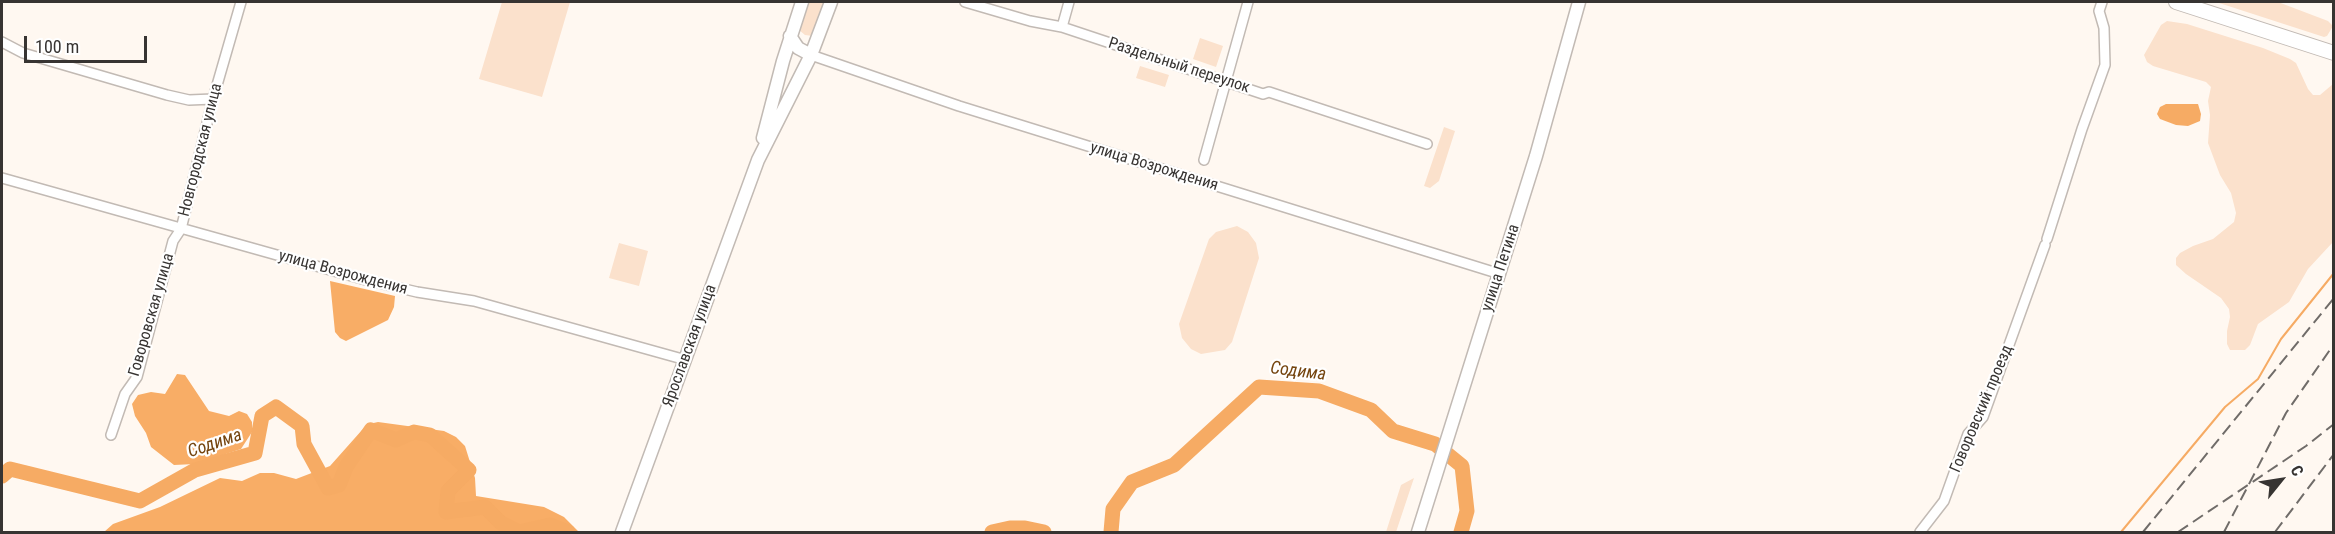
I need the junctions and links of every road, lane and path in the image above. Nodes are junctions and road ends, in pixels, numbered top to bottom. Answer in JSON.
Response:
{"nodes":[{"id":1,"x":241,"y":2,"type":"edge"},
{"id":2,"x":802,"y":2,"type":"edge"},
{"id":3,"x":831,"y":2,"type":"edge"},
{"id":4,"x":965,"y":2,"type":"edge"},
{"id":5,"x":1070,"y":2,"type":"edge"},
{"id":6,"x":1248,"y":2,"type":"edge"},
{"id":7,"x":1579,"y":2,"type":"edge"},
{"id":8,"x":2102,"y":2,"type":"edge"},
{"id":9,"x":2176,"y":2,"type":"edge"},
{"id":10,"x":1062,"y":27,"type":"junction"},
{"id":11,"x":790,"y":36,"type":"junction"},
{"id":12,"x":2,"y":42,"type":"edge"},
{"id":13,"x":2332,"y":53,"type":"edge"},
{"id":14,"x":811,"y":55,"type":"junction"},
{"id":15,"x":1225,"y":81,"type":"junction"},
{"id":16,"x":213,"y":99,"type":"junction"},
{"id":17,"x":1427,"y":144,"type":"dead end"},
{"id":18,"x":758,"y":160,"type":"junction"},
{"id":19,"x":1204,"y":160,"type":"dead end"},
{"id":20,"x":2,"y":178,"type":"edge"},
{"id":21,"x":181,"y":229,"type":"junction"},
{"id":22,"x":1500,"y":274,"type":"junction"},
{"id":23,"x":686,"y":360,"type":"junction"},
{"id":24,"x":111,"y":435,"type":"dead end"},
{"id":25,"x":622,"y":532,"type":"edge"},
{"id":26,"x":1418,"y":532,"type":"edge"},
{"id":27,"x":1920,"y":532,"type":"edge"}],
"edges":[{"from":1,"to":16,"type":"street","name":"Новгородская улица"},
{"from":2,"to":11,"type":"street","name":"Ярославская улица"},
{"from":3,"to":14,"type":"street","name":"Ярославская улица"},
{"from":4,"to":10,"type":"street","name":"Раздельный переулок"},
{"from":5,"to":10,"type":"street"},
{"from":6,"to":15,"type":"street"},
{"from":7,"to":22,"type":"street","name":"улица Петина"},
{"from":8,"to":27,"type":"street","name":"Говоровский проезд"},
{"from":9,"to":13,"type":"main road"},
{"from":10,"to":15,"type":"street","name":"Раздельный переулок"},
{"from":11,"to":14,"type":"street"},
{"from":11,"to":18,"type":"street","name":"Ярославская улица"},
{"from":12,"to":16,"type":"street"},
{"from":14,"to":18,"type":"street","name":"Ярославская улица"},
{"from":14,"to":22,"type":"street","name":"улица Возрождения"},
{"from":15,"to":17,"type":"street","name":"Раздельный переулок"},
{"from":15,"to":19,"type":"street"},
{"from":16,"to":21,"type":"street","name":"Новгородская улица"},
{"from":18,"to":23,"type":"street","name":"Ярославская улица"},
{"from":20,"to":21,"type":"street","name":"улица Возрождения"},
{"from":21,"to":23,"type":"street","name":"улица Возрождения"},
{"from":21,"to":24,"type":"street","name":"Говоровская улица"},
{"from":22,"to":26,"type":"street","name":"улица Петина"},
{"from":23,"to":25,"type":"street","name":"Ярославская улица"}]}
